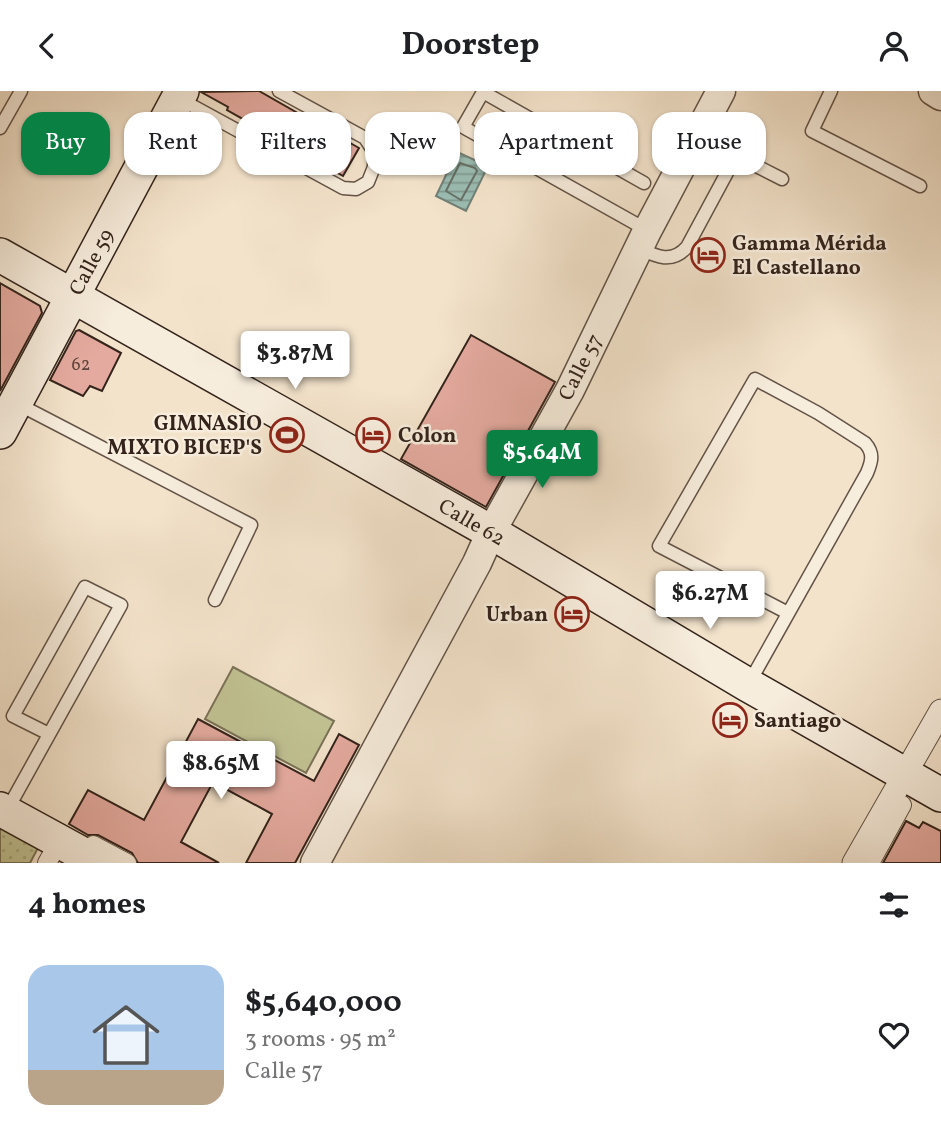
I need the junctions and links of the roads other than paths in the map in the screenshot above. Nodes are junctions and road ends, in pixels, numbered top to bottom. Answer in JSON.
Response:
{"nodes":[{"id":1,"x":21,"y":91,"type":"edge"},
{"id":2,"x":279,"y":91,"type":"edge"},
{"id":3,"x":721,"y":91,"type":"edge"},
{"id":4,"x":831,"y":91,"type":"edge"},
{"id":5,"x":933,"y":91,"type":"edge"},
{"id":6,"x":176,"y":96,"type":"edge"},
{"id":7,"x":941,"y":96,"type":"edge"},
{"id":8,"x":710,"y":112,"type":"edge"},
{"id":9,"x":0,"y":128,"type":"edge"},
{"id":10,"x":766,"y":171,"type":"edge"},
{"id":11,"x":676,"y":175,"type":"edge"},
{"id":12,"x":726,"y":175,"type":"edge"},
{"id":13,"x":782,"y":179,"type":"dead end"},
{"id":14,"x":644,"y":183,"type":"dead end"},
{"id":15,"x":920,"y":186,"type":"dead end"},
{"id":16,"x":643,"y":239,"type":"junction"},
{"id":17,"x":0,"y":255,"type":"edge"},
{"id":18,"x":72,"y":297,"type":"junction"},
{"id":19,"x":16,"y":403,"type":"junction"},
{"id":20,"x":0,"y":432,"type":"edge"},
{"id":21,"x":491,"y":532,"type":"junction"},
{"id":22,"x":215,"y":600,"type":"dead end"},
{"id":23,"x":788,"y":613,"type":"junction"},
{"id":24,"x":748,"y":685,"type":"junction"},
{"id":25,"x":941,"y":711,"type":"edge"},
{"id":26,"x":49,"y":734,"type":"junction"},
{"id":27,"x":903,"y":790,"type":"junction"},
{"id":28,"x":941,"y":795,"type":"edge"},
{"id":29,"x":881,"y":797,"type":"dead end"},
{"id":30,"x":4,"y":808,"type":"edge"},
{"id":31,"x":57,"y":855,"type":"edge"},
{"id":32,"x":99,"y":863,"type":"edge"},
{"id":33,"x":127,"y":863,"type":"edge"},
{"id":34,"x":315,"y":863,"type":"edge"},
{"id":35,"x":843,"y":863,"type":"edge"},
{"id":36,"x":854,"y":863,"type":"edge"},
{"id":37,"x":870,"y":863,"type":"edge"}],
"edges":[{"from":1,"to":9,"type":"lane"},
{"from":2,"to":6,"type":"lane"},
{"from":3,"to":8,"type":"street","name":"Calle 57"},
{"from":4,"to":15,"type":"lane"},
{"from":5,"to":7,"type":"street"},
{"from":6,"to":18,"type":"main road","name":"Calle 59"},
{"from":10,"to":13,"type":"lane"},
{"from":11,"to":16,"type":"street","name":"Calle 57"},
{"from":12,"to":16,"type":"lane"},
{"from":14,"to":16,"type":"lane"},
{"from":16,"to":21,"type":"street","name":"Calle 57"},
{"from":17,"to":18,"type":"main road","name":"Calle 62"},
{"from":18,"to":19,"type":"main road","name":"Calle 59"},
{"from":18,"to":21,"type":"main road","name":"Calle 62"},
{"from":19,"to":20,"type":"main road","name":"Calle 59"},
{"from":19,"to":22,"type":"lane"},
{"from":21,"to":24,"type":"main road","name":"Calle 62"},
{"from":21,"to":34,"type":"street","name":"Calle 57"},
{"from":23,"to":23,"type":"lane"},
{"from":23,"to":24,"type":"lane"},
{"from":24,"to":27,"type":"main road","name":"Calle 62"},
{"from":25,"to":27,"type":"street"},
{"from":26,"to":26,"type":"lane"},
{"from":26,"to":30,"type":"lane"},
{"from":27,"to":28,"type":"main road","name":"Calle 62"},
{"from":27,"to":36,"type":"street"},
{"from":27,"to":37,"type":"street"},
{"from":29,"to":35,"type":"street"},
{"from":30,"to":31,"type":"main road"},
{"from":30,"to":33,"type":"street"},
{"from":31,"to":32,"type":"main road"}]}
